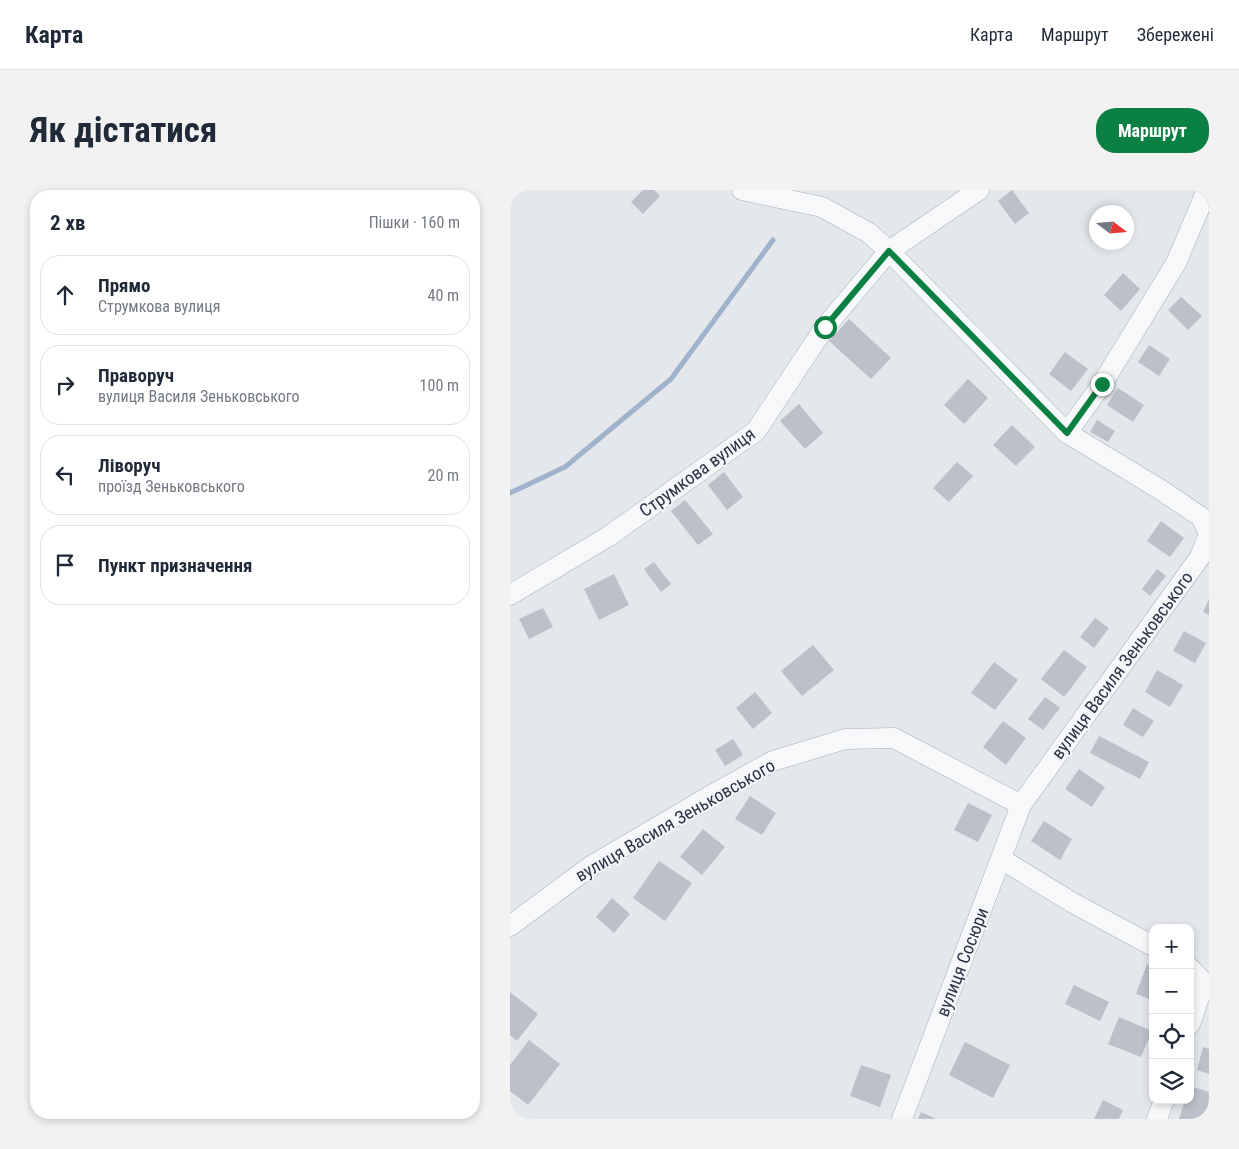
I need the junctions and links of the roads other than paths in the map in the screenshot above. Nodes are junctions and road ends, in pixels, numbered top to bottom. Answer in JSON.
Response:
{"nodes":[{"id":1,"x":742,"y":190,"type":"edge"},
{"id":2,"x":979,"y":190,"type":"edge"},
{"id":3,"x":1207,"y":190,"type":"edge"},
{"id":4,"x":889,"y":251,"type":"junction"},
{"id":5,"x":1067,"y":433,"type":"junction"},
{"id":6,"x":510,"y":595,"type":"edge"},
{"id":7,"x":1021,"y":805,"type":"junction"},
{"id":8,"x":1001,"y":859,"type":"junction"},
{"id":9,"x":510,"y":926,"type":"edge"},
{"id":10,"x":1149,"y":944,"type":"edge"},
{"id":11,"x":1191,"y":969,"type":"edge"},
{"id":12,"x":1193,"y":1014,"type":"edge"},
{"id":13,"x":1163,"y":1104,"type":"edge"},
{"id":14,"x":902,"y":1119,"type":"edge"},
{"id":15,"x":1157,"y":1119,"type":"edge"}],
"edges":[{"from":1,"to":4,"type":"street","name":"вулиця Василя Зеньковського"},
{"from":2,"to":4,"type":"street","name":"Струмкова вулиця"},
{"from":3,"to":5,"type":"street"},
{"from":4,"to":5,"type":"street","name":"вулиця Василя Зеньковського"},
{"from":4,"to":6,"type":"street","name":"Струмкова вулиця"},
{"from":5,"to":7,"type":"street","name":"вулиця Василя Зеньковського"},
{"from":7,"to":8,"type":"street","name":"вулиця Сосюри"},
{"from":7,"to":9,"type":"street","name":"вулиця Василя Зеньковського"},
{"from":8,"to":10,"type":"street"},
{"from":8,"to":14,"type":"street","name":"вулиця Сосюри"},
{"from":11,"to":12,"type":"street"},
{"from":13,"to":15,"type":"street"}]}
